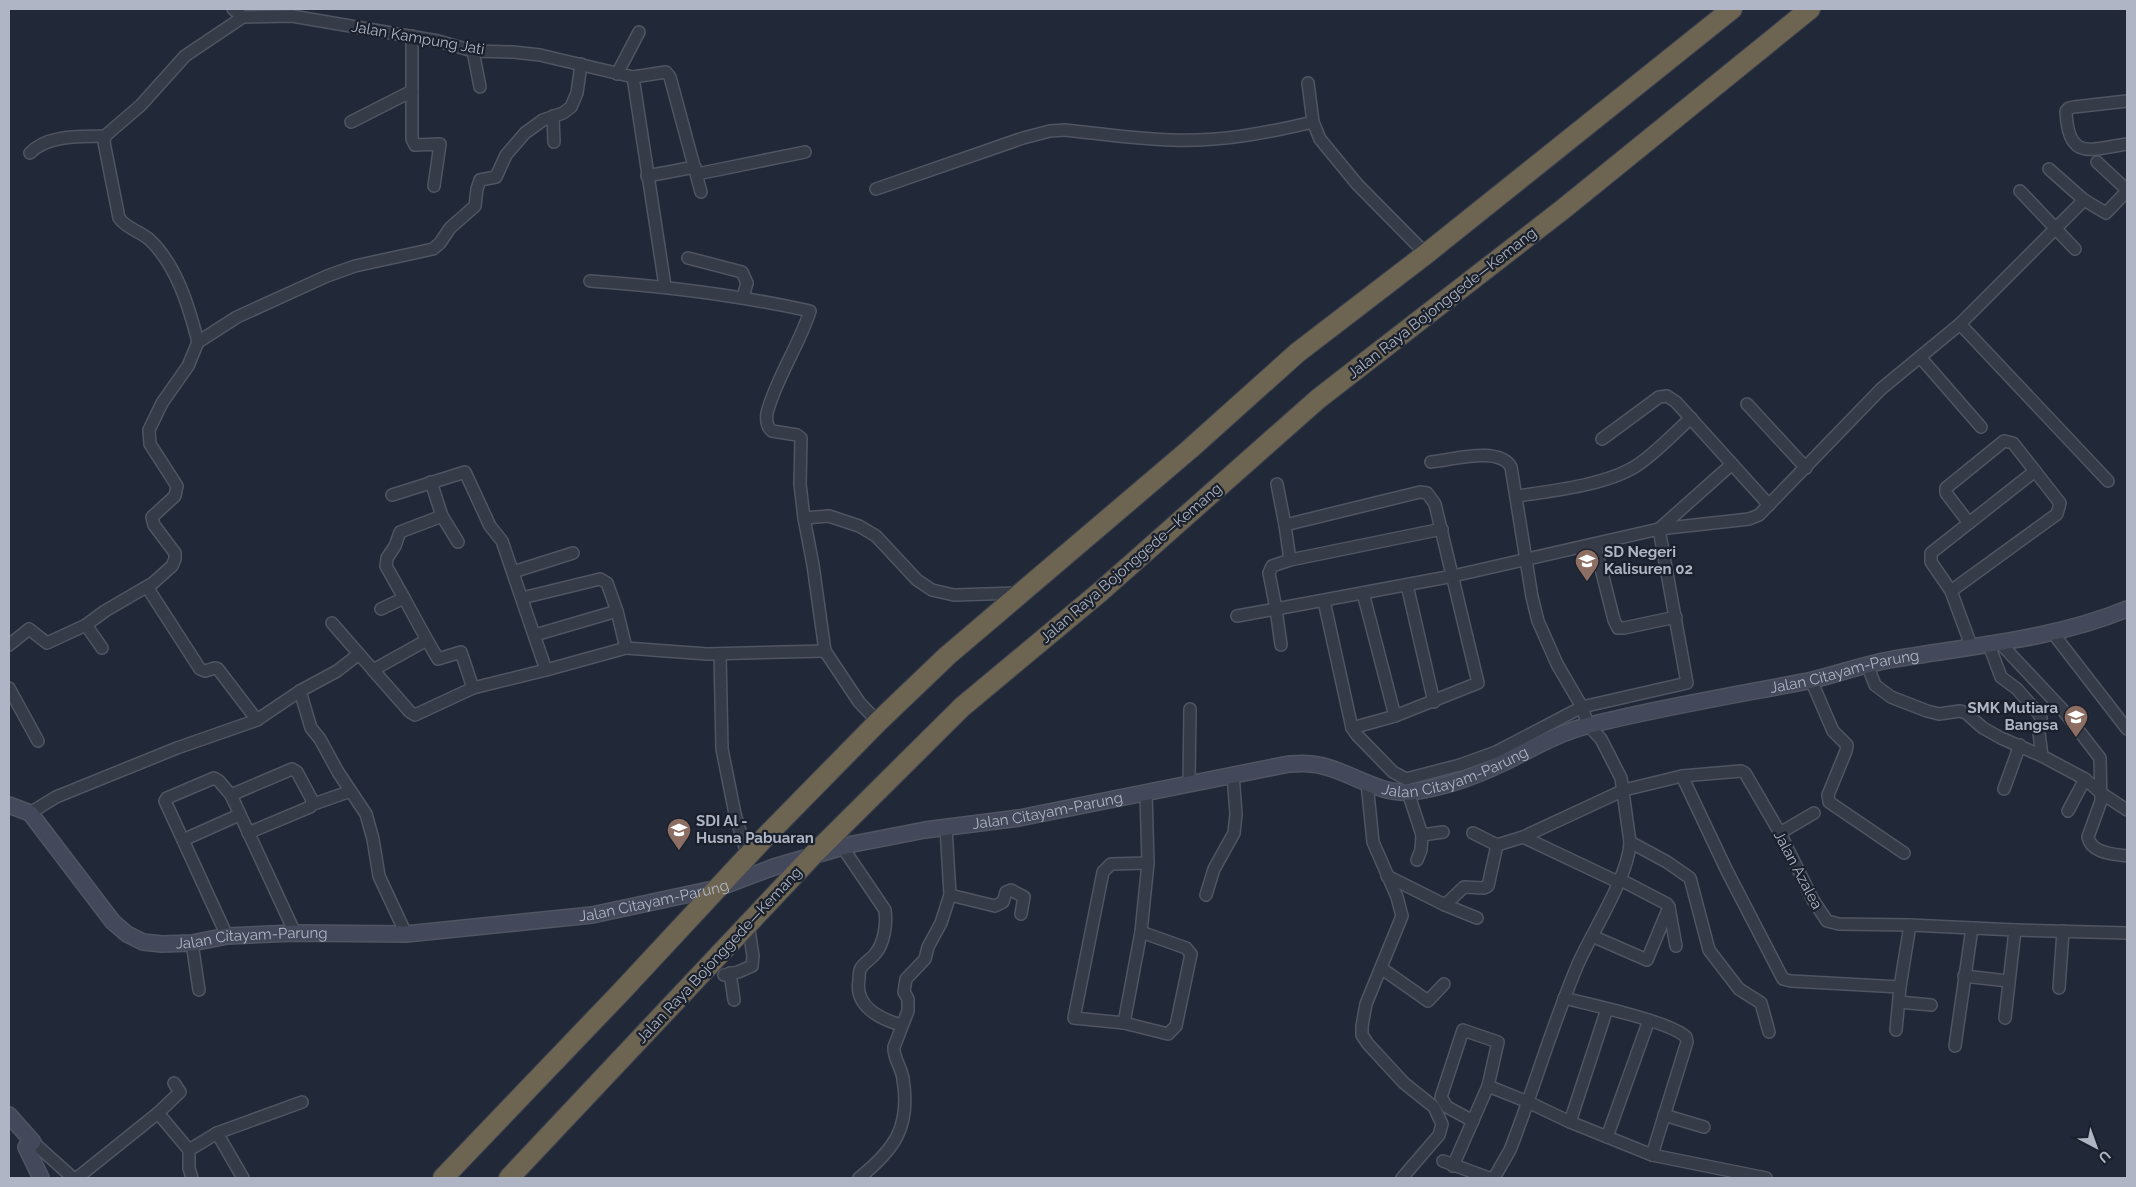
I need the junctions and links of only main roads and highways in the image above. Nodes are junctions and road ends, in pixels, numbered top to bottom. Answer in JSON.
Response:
{"nodes":[{"id":1,"x":1732,"y":9,"type":"edge"},
{"id":2,"x":1810,"y":9,"type":"edge"},
{"id":3,"x":2125,"y":613,"type":"edge"},
{"id":4,"x":9,"y":805,"type":"edge"},
{"id":5,"x":813,"y":855,"type":"junction"},
{"id":6,"x":718,"y":888,"type":"junction"},
{"id":7,"x":9,"y":1115,"type":"edge"},
{"id":8,"x":41,"y":1178,"type":"edge"},
{"id":9,"x":443,"y":1178,"type":"edge"},
{"id":10,"x":508,"y":1178,"type":"edge"}],
"edges":[{"from":1,"to":6,"type":"highway"},
{"from":2,"to":5,"type":"highway","name":"Jalan Raya Bojonggede—Kemang"},
{"from":3,"to":5,"type":"main road","name":"Jalan Citayam-Parung"},
{"from":4,"to":6,"type":"main road","name":"Jalan Citayam-Parung"},
{"from":5,"to":6,"type":"main road","name":"Jalan Citayam-Parung"},
{"from":5,"to":10,"type":"highway","name":"Jalan Raya Bojonggede—Kemang"},
{"from":6,"to":9,"type":"highway"},
{"from":7,"to":8,"type":"main road"}]}
